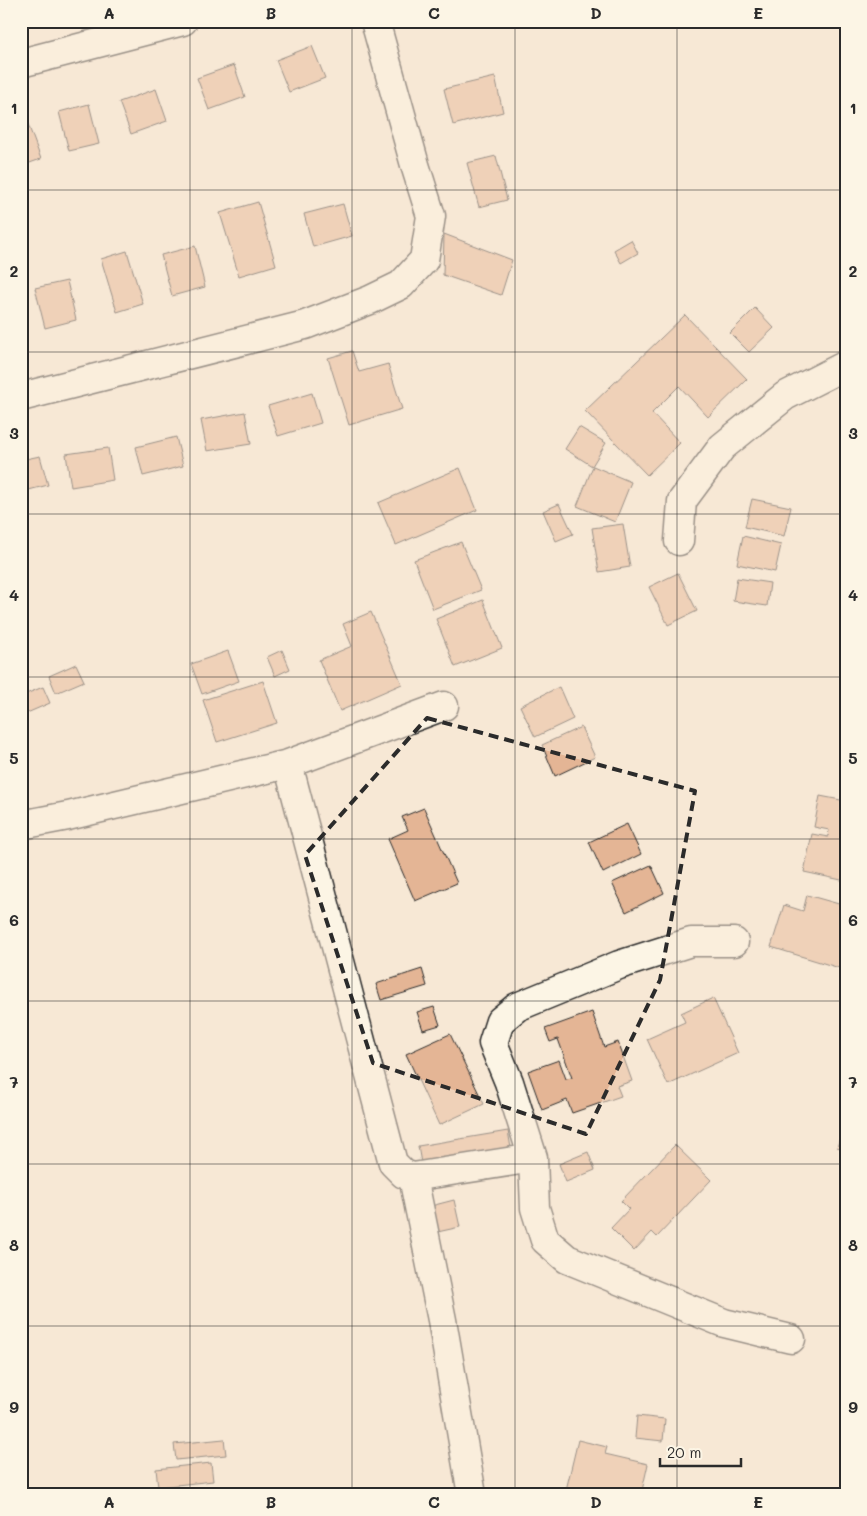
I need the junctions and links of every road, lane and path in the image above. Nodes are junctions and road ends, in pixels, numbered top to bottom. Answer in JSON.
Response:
{"nodes":[{"id":1,"x":184,"y":21,"type":"edge"},
{"id":2,"x":375,"y":21,"type":"edge"},
{"id":3,"x":21,"y":63,"type":"edge"},
{"id":4,"x":846,"y":365,"type":"edge"},
{"id":5,"x":21,"y":397,"type":"edge"},
{"id":6,"x":679,"y":541,"type":"dead end"},
{"id":7,"x":444,"y":706,"type":"dead end"},
{"id":8,"x":288,"y":764,"type":"junction"},
{"id":9,"x":21,"y":825,"type":"edge"},
{"id":10,"x":734,"y":942,"type":"dead end"},
{"id":11,"x":533,"y":1158,"type":"junction"},
{"id":12,"x":413,"y":1177,"type":"junction"},
{"id":13,"x":791,"y":1339,"type":"dead end"},
{"id":14,"x":472,"y":1495,"type":"edge"}],
"edges":[{"from":1,"to":3,"type":"street"},
{"from":2,"to":5,"type":"street"},
{"from":4,"to":6,"type":"street"},
{"from":7,"to":8,"type":"street"},
{"from":8,"to":9,"type":"street"},
{"from":8,"to":12,"type":"street"},
{"from":10,"to":11,"type":"street"},
{"from":11,"to":12,"type":"street"},
{"from":11,"to":13,"type":"street"},
{"from":12,"to":14,"type":"street"}]}
